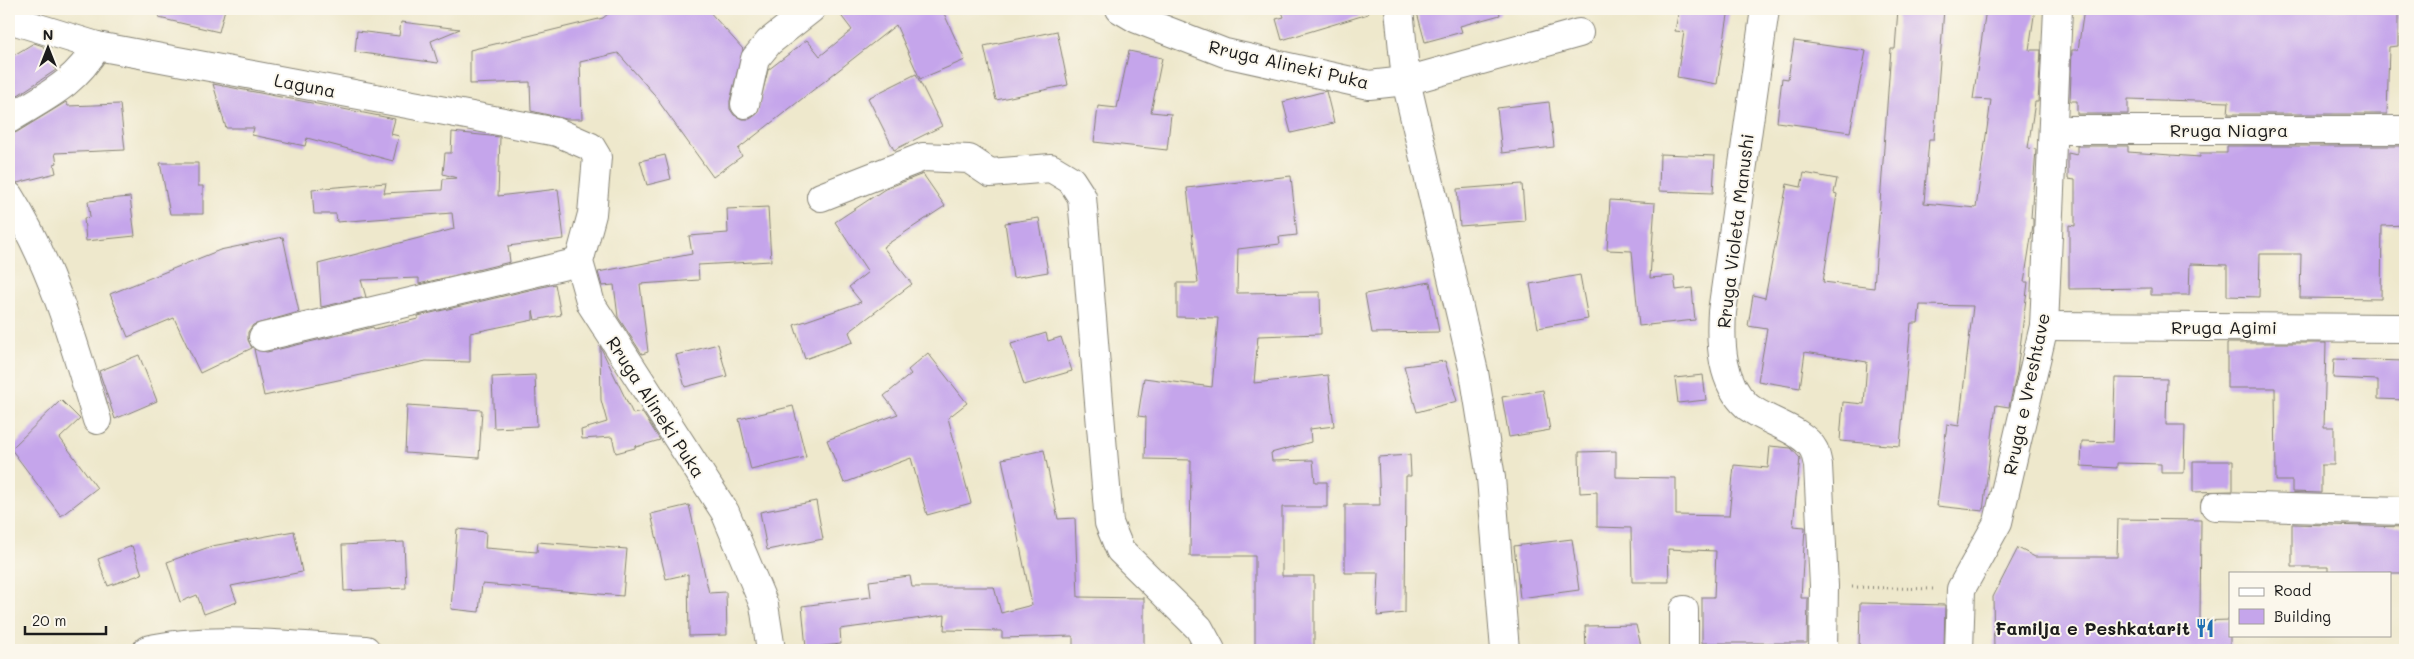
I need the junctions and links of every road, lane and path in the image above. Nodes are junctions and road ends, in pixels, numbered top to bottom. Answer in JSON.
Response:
{"nodes":[{"id":1,"x":811,"y":9,"type":"edge"},
{"id":2,"x":1120,"y":9,"type":"edge"},
{"id":3,"x":1399,"y":9,"type":"edge"},
{"id":4,"x":1764,"y":9,"type":"edge"},
{"id":5,"x":2058,"y":9,"type":"edge"},
{"id":6,"x":9,"y":19,"type":"edge"},
{"id":7,"x":1579,"y":33,"type":"dead end"},
{"id":8,"x":97,"y":46,"type":"junction"},
{"id":9,"x":1406,"y":81,"type":"junction"},
{"id":10,"x":744,"y":104,"type":"dead end"},
{"id":11,"x":9,"y":119,"type":"edge"},
{"id":12,"x":2053,"y":130,"type":"junction"},
{"id":13,"x":2405,"y":130,"type":"edge"},
{"id":14,"x":9,"y":196,"type":"edge"},
{"id":15,"x":821,"y":198,"type":"dead end"},
{"id":16,"x":579,"y":262,"type":"junction"},
{"id":17,"x":2044,"y":326,"type":"junction"},
{"id":18,"x":2405,"y":328,"type":"edge"},
{"id":19,"x":263,"y":337,"type":"dead end"},
{"id":20,"x":97,"y":420,"type":"dead end"},
{"id":21,"x":2215,"y":506,"type":"dead end"},
{"id":22,"x":2405,"y":511,"type":"edge"},
{"id":23,"x":1824,"y":586,"type":"junction"},
{"id":24,"x":1961,"y":589,"type":"junction"},
{"id":25,"x":1684,"y":610,"type":"dead end"},
{"id":26,"x":147,"y":650,"type":"edge"},
{"id":27,"x":366,"y":650,"type":"edge"},
{"id":28,"x":771,"y":650,"type":"edge"},
{"id":29,"x":1211,"y":650,"type":"edge"},
{"id":30,"x":1505,"y":650,"type":"edge"},
{"id":31,"x":1684,"y":650,"type":"edge"},
{"id":32,"x":1823,"y":650,"type":"edge"},
{"id":33,"x":1958,"y":650,"type":"edge"}],
"edges":[{"from":1,"to":10,"type":"street"},
{"from":2,"to":9,"type":"street","name":"Rruga Alineki Puka"},
{"from":3,"to":9,"type":"street"},
{"from":4,"to":23,"type":"street","name":"Rruga Violeta Manushi"},
{"from":5,"to":12,"type":"street","name":"Rruga e Vreshtave"},
{"from":6,"to":8,"type":"street","name":"Laguna"},
{"from":7,"to":9,"type":"street","name":"Rruga Alineki Puka"},
{"from":8,"to":11,"type":"street"},
{"from":8,"to":16,"type":"street","name":"Laguna"},
{"from":9,"to":30,"type":"street"},
{"from":12,"to":13,"type":"street","name":"Rruga Niagra"},
{"from":12,"to":17,"type":"street","name":"Rruga e Vreshtave"},
{"from":14,"to":20,"type":"street"},
{"from":15,"to":29,"type":"street"},
{"from":16,"to":19,"type":"street"},
{"from":16,"to":28,"type":"street","name":"Rruga Alineki Puka"},
{"from":17,"to":18,"type":"street","name":"Rruga Agimi"},
{"from":17,"to":24,"type":"street","name":"Rruga e Vreshtave"},
{"from":21,"to":22,"type":"street"},
{"from":23,"to":24,"type":"path"},
{"from":23,"to":32,"type":"street","name":"Rruga Violeta Manushi"},
{"from":24,"to":33,"type":"street","name":"Rruga e Vreshtave"},
{"from":25,"to":31,"type":"street"},
{"from":26,"to":27,"type":"street"}]}
